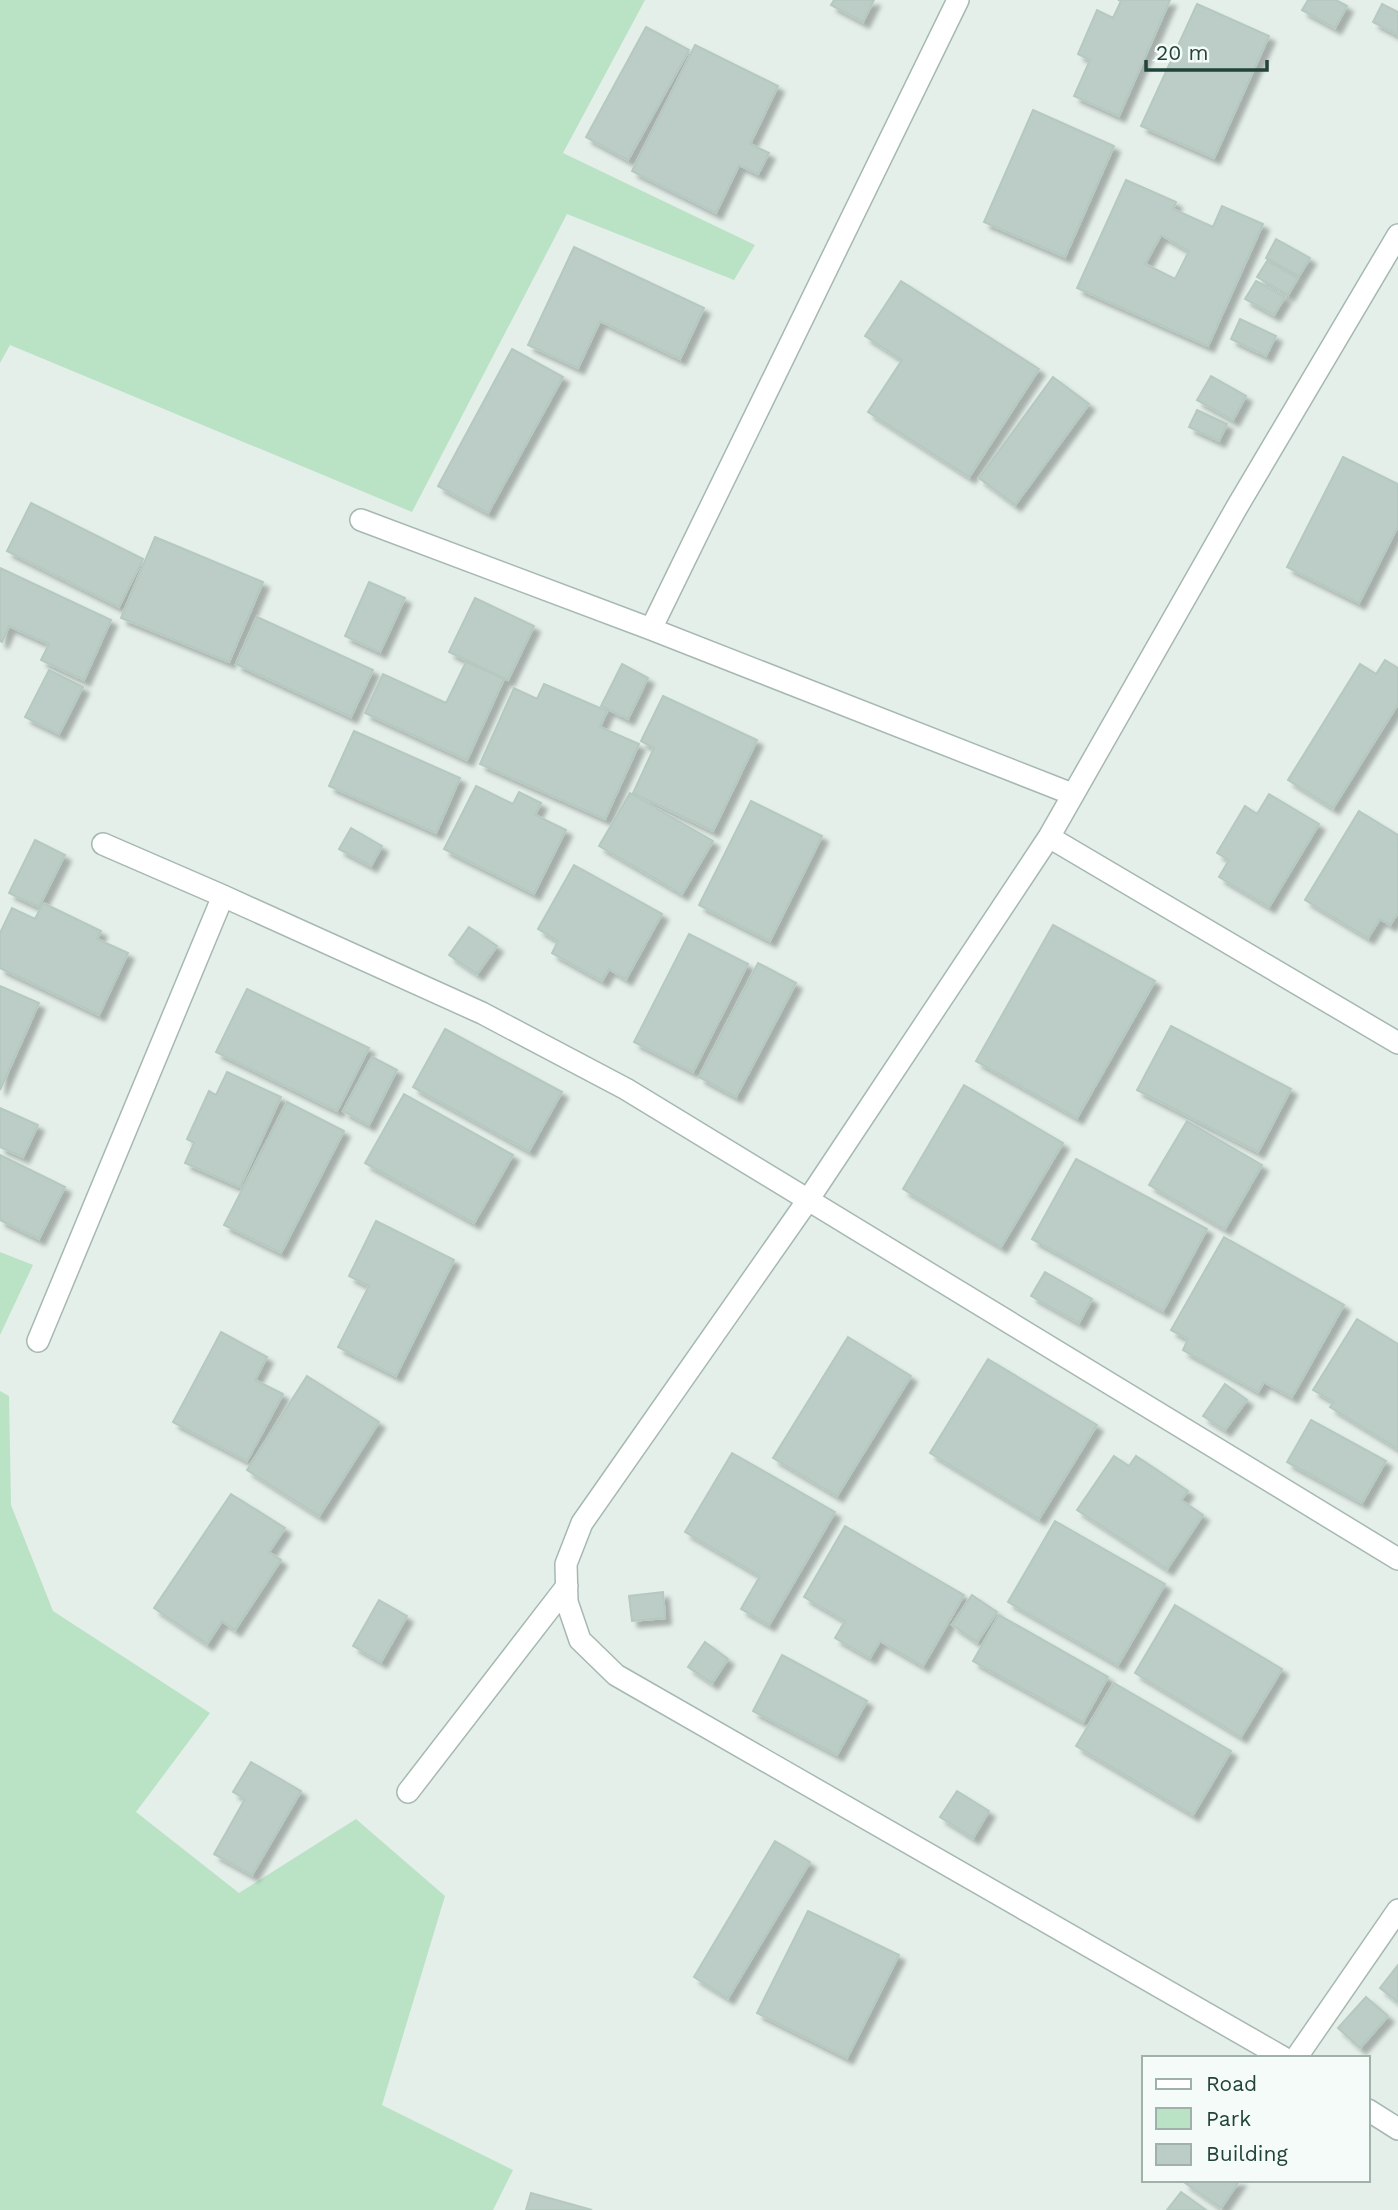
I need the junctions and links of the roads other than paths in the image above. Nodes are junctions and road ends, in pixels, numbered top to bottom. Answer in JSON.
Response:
{"nodes":[{"id":1,"x":958,"y":0,"type":"edge"},
{"id":2,"x":1398,"y":235,"type":"edge"},
{"id":3,"x":361,"y":520,"type":"dead end"},
{"id":4,"x":651,"y":629,"type":"junction"},
{"id":5,"x":1072,"y":794,"type":"junction"},
{"id":6,"x":1049,"y":837,"type":"junction"},
{"id":7,"x":103,"y":844,"type":"dead end"},
{"id":8,"x":223,"y":897,"type":"junction"},
{"id":9,"x":1398,"y":1043,"type":"edge"},
{"id":10,"x":808,"y":1200,"type":"junction"},
{"id":11,"x":38,"y":1341,"type":"dead end"},
{"id":12,"x":1398,"y":1559,"type":"edge"},
{"id":13,"x":567,"y":1586,"type":"junction"},
{"id":14,"x":408,"y":1792,"type":"dead end"},
{"id":15,"x":1398,"y":1910,"type":"edge"},
{"id":16,"x":1281,"y":2056,"type":"edge"},
{"id":17,"x":1297,"y":2056,"type":"edge"},
{"id":18,"x":1370,"y":2111,"type":"edge"},
{"id":19,"x":1398,"y":2129,"type":"edge"}],
"edges":[{"from":1,"to":4,"type":"street"},
{"from":2,"to":5,"type":"street"},
{"from":3,"to":4,"type":"street"},
{"from":4,"to":5,"type":"street"},
{"from":5,"to":6,"type":"street"},
{"from":6,"to":9,"type":"street"},
{"from":6,"to":10,"type":"street"},
{"from":7,"to":8,"type":"street"},
{"from":8,"to":10,"type":"street"},
{"from":8,"to":11,"type":"street"},
{"from":10,"to":12,"type":"street"},
{"from":10,"to":13,"type":"street"},
{"from":13,"to":14,"type":"street"},
{"from":13,"to":16,"type":"street"},
{"from":15,"to":17,"type":"street"},
{"from":18,"to":19,"type":"street"}]}
